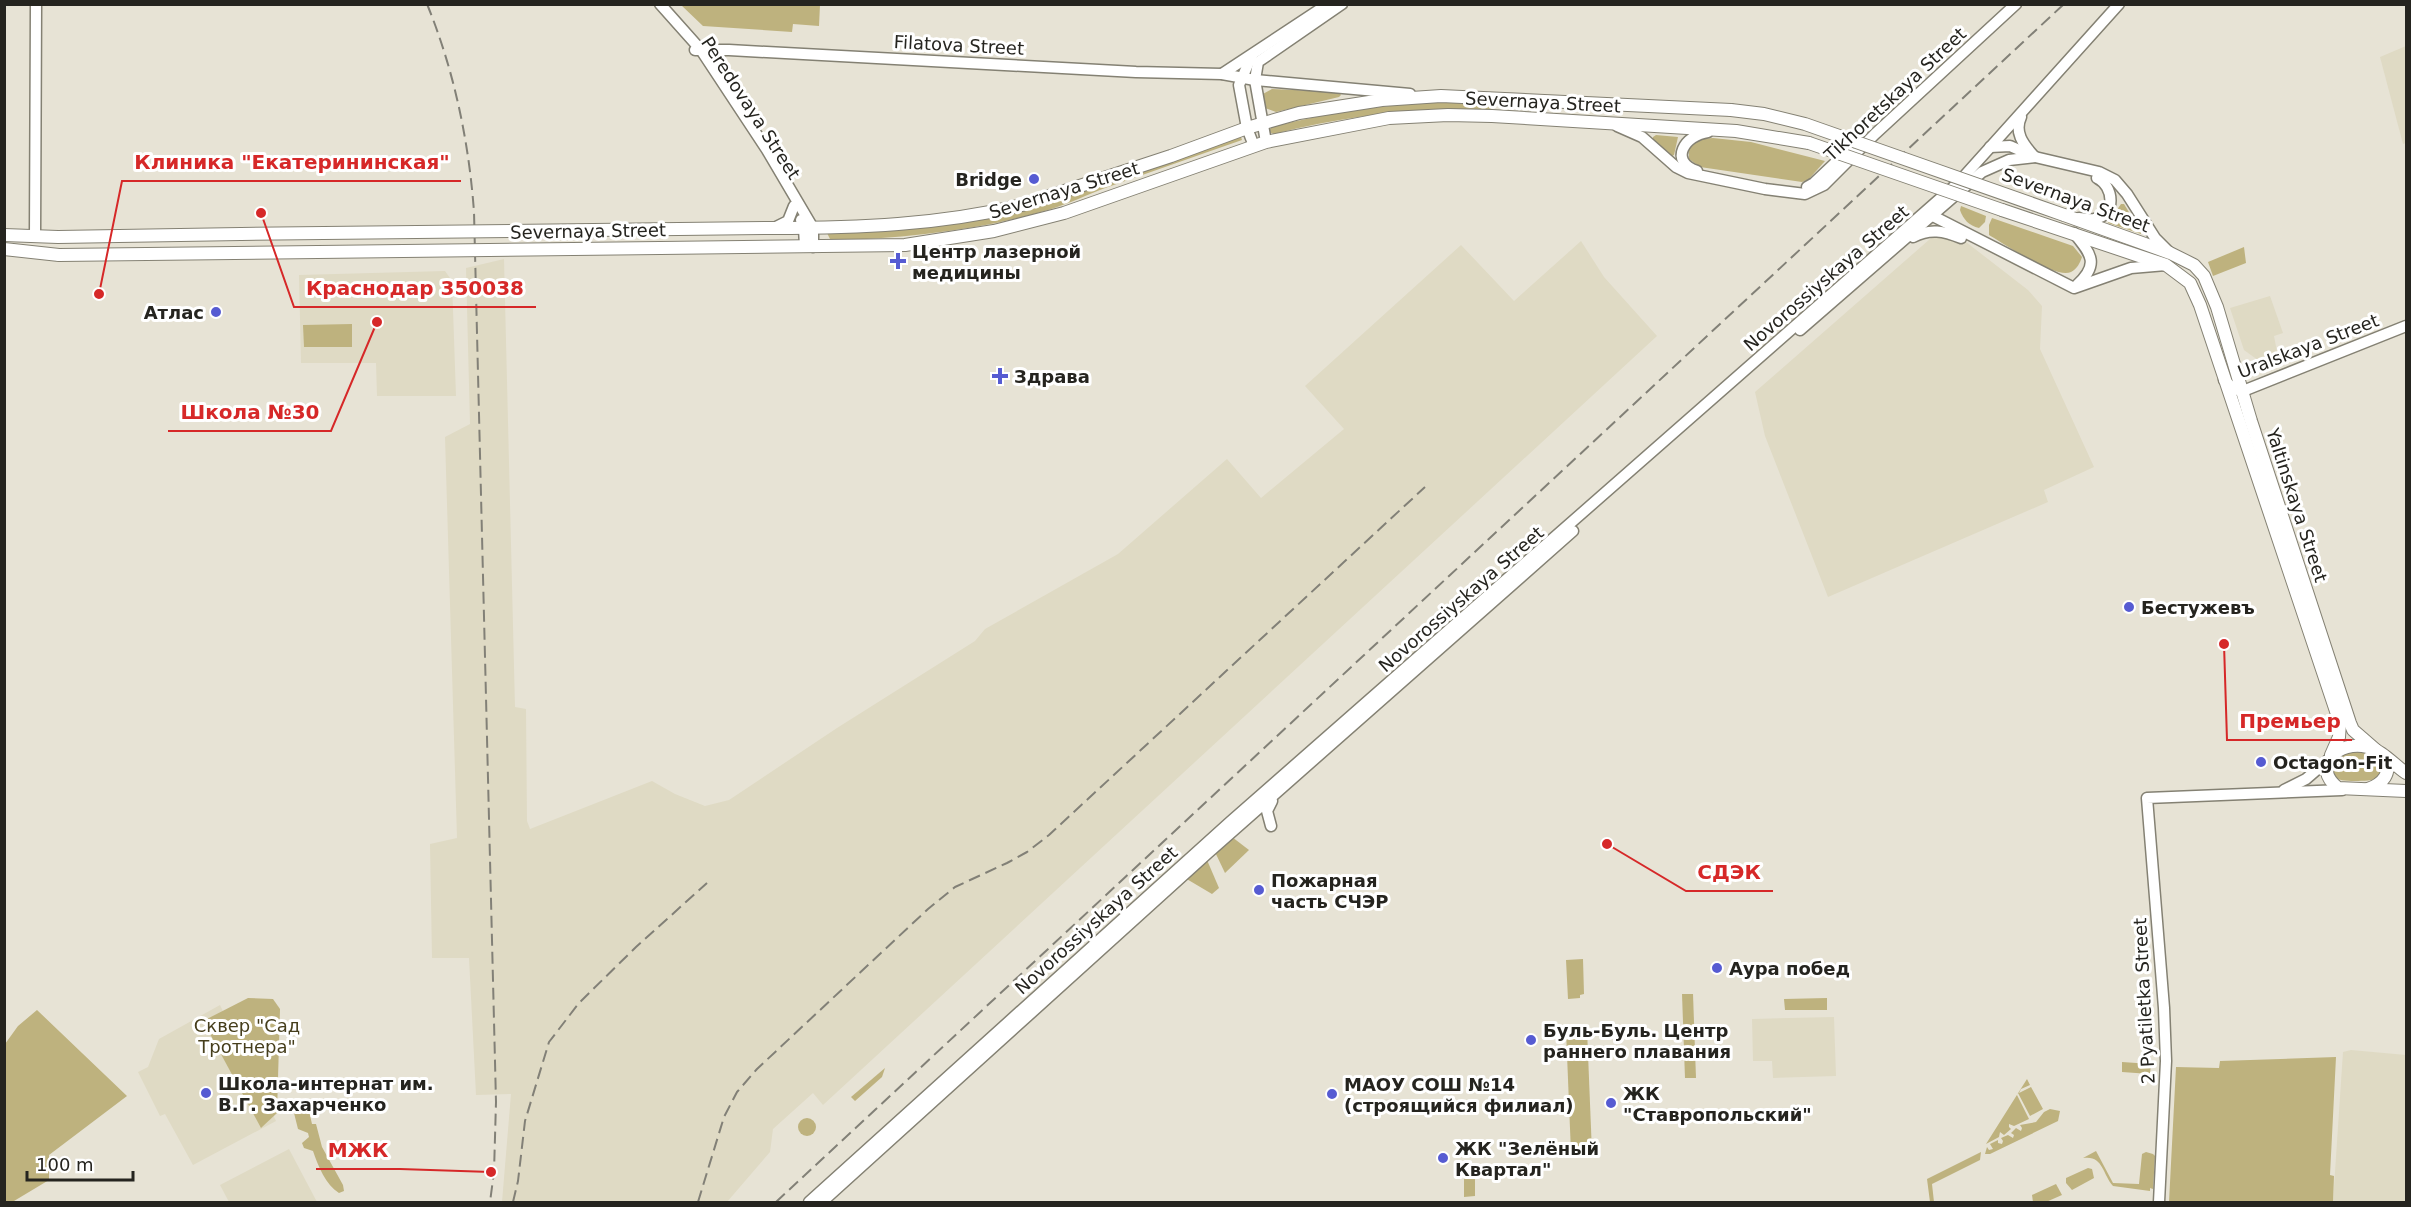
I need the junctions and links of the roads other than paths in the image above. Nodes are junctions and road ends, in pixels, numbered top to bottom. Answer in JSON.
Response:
{"nodes":[{"id":1,"x":36,"y":4,"type":"edge"},
{"id":2,"x":654,"y":4,"type":"edge"},
{"id":3,"x":660,"y":4,"type":"edge"},
{"id":4,"x":1328,"y":4,"type":"edge"},
{"id":5,"x":1342,"y":4,"type":"edge"},
{"id":6,"x":2009,"y":4,"type":"edge"},
{"id":7,"x":2016,"y":4,"type":"edge"},
{"id":8,"x":2119,"y":4,"type":"edge"},
{"id":9,"x":700,"y":53,"type":"junction"},
{"id":10,"x":1252,"y":55,"type":"junction"},
{"id":11,"x":723,"y":56,"type":"junction"},
{"id":12,"x":714,"y":68,"type":"junction"},
{"id":13,"x":1222,"y":74,"type":"junction"},
{"id":14,"x":1240,"y":82,"type":"junction"},
{"id":15,"x":1255,"y":84,"type":"junction"},
{"id":16,"x":1441,"y":96,"type":"junction"},
{"id":17,"x":2025,"y":108,"type":"junction"},
{"id":18,"x":1608,"y":123,"type":"junction"},
{"id":19,"x":1262,"y":124,"type":"junction"},
{"id":20,"x":1247,"y":128,"type":"junction"},
{"id":21,"x":1721,"y":130,"type":"junction"},
{"id":22,"x":1260,"y":144,"type":"junction"},
{"id":23,"x":1990,"y":147,"type":"junction"},
{"id":24,"x":2035,"y":157,"type":"junction"},
{"id":25,"x":2057,"y":163,"type":"junction"},
{"id":26,"x":1959,"y":191,"type":"joint"},
{"id":27,"x":794,"y":206,"type":"junction"},
{"id":28,"x":1929,"y":214,"type":"junction"},
{"id":29,"x":2073,"y":218,"type":"junction"},
{"id":30,"x":772,"y":228,"type":"junction"},
{"id":31,"x":808,"y":228,"type":"junction"},
{"id":32,"x":2074,"y":233,"type":"junction"},
{"id":33,"x":4,"y":235,"type":"edge"},
{"id":34,"x":35,"y":236,"type":"junction"},
{"id":35,"x":1979,"y":240,"type":"junction"},
{"id":36,"x":1899,"y":244,"type":"junction"},
{"id":37,"x":809,"y":246,"type":"junction"},
{"id":38,"x":4,"y":249,"type":"edge"},
{"id":39,"x":2168,"y":259,"type":"junction"},
{"id":40,"x":2194,"y":265,"type":"joint"},
{"id":41,"x":2190,"y":283,"type":"joint"},
{"id":42,"x":2074,"y":288,"type":"junction"},
{"id":43,"x":2406,"y":326,"type":"edge"},
{"id":44,"x":2224,"y":380,"type":"junction"},
{"id":45,"x":2243,"y":391,"type":"junction"},
{"id":46,"x":2380,"y":754,"type":"junction"},
{"id":47,"x":2330,"y":758,"type":"junction"},
{"id":48,"x":2406,"y":773,"type":"edge"},
{"id":49,"x":2362,"y":789,"type":"junction"},
{"id":50,"x":2342,"y":790,"type":"junction"},
{"id":51,"x":2406,"y":790,"type":"edge"},
{"id":52,"x":2275,"y":792,"type":"junction"},
{"id":53,"x":1274,"y":796,"type":"junction"},
{"id":54,"x":1271,"y":826,"type":"dead end"},
{"id":55,"x":809,"y":1203,"type":"edge"},
{"id":56,"x":822,"y":1203,"type":"edge"},
{"id":57,"x":2159,"y":1203,"type":"edge"}],
"edges":[{"from":1,"to":34,"type":"main road"},
{"from":2,"to":9,"type":"main road","name":"Peredovaya Street"},
{"from":3,"to":9,"type":"main road","name":"Peredovaya Street"},
{"from":4,"to":10,"type":"main road"},
{"from":5,"to":15,"type":"main road"},
{"from":6,"to":21,"type":"main road","name":"Tikhoretskaya Street"},
{"from":7,"to":18,"type":"main road","name":"Tikhoretskaya Street"},
{"from":8,"to":17,"type":"main road","name":"Novorossiyskaya Street"},
{"from":9,"to":11,"type":"main road"},
{"from":9,"to":12,"type":"main road","name":"Peredovaya Street"},
{"from":9,"to":13,"type":"main road","name":"Filatova Street"},
{"from":9,"to":27,"type":"main road","name":"Peredovaya Street"},
{"from":10,"to":13,"type":"main road"},
{"from":10,"to":14,"type":"main road"},
{"from":11,"to":12,"type":"main road","name":"Peredovaya Street"},
{"from":11,"to":14,"type":"main road"},
{"from":12,"to":31,"type":"main road","name":"Peredovaya Street"},
{"from":13,"to":14,"type":"main road","name":"Filatova Street"},
{"from":14,"to":15,"type":"main road"},
{"from":14,"to":20,"type":"main road"},
{"from":15,"to":16,"type":"main road"},
{"from":15,"to":19,"type":"main road"},
{"from":16,"to":19,"type":"main road","name":"Severnaya Street"},
{"from":16,"to":29,"type":"main road","name":"Severnaya Street","bridge":true},
{"from":17,"to":23,"type":"main road","name":"Novorossiyskaya Street"},
{"from":17,"to":24,"type":"main road","name":"Severnaya Street"},
{"from":18,"to":21,"type":"main road","name":"Severnaya Street"},
{"from":18,"to":22,"type":"main road","name":"Severnaya Street"},
{"from":19,"to":20,"type":"main road","name":"Severnaya Street"},
{"from":19,"to":22,"type":"main road"},
{"from":20,"to":22,"type":"main road"},
{"from":20,"to":31,"type":"main road","name":"Severnaya Street"},
{"from":21,"to":32,"type":"main road","name":"Severnaya Street","bridge":true},
{"from":22,"to":37,"type":"main road","name":"Severnaya Street"},
{"from":23,"to":24,"type":"main road","name":"Severnaya Street"},
{"from":23,"to":28,"type":"main road","name":"Novorossiyskaya Street"},
{"from":24,"to":25,"type":"main road","name":"Severnaya Street"},
{"from":24,"to":26,"type":"main road","name":"Severnaya Street"},
{"from":25,"to":29,"type":"main road"},
{"from":25,"to":39,"type":"main road","name":"Severnaya Street"},
{"from":26,"to":28,"type":"main road","name":"Novorossiyskaya Street"},
{"from":27,"to":30,"type":"main road","name":"Peredovaya Street"},
{"from":27,"to":31,"type":"main road","name":"Peredovaya Street"},
{"from":28,"to":35,"type":"main road"},
{"from":28,"to":36,"type":"main road","name":"Novorossiyskaya Street"},
{"from":28,"to":55,"type":"main road","name":"Novorossiyskaya Street"},
{"from":29,"to":39,"type":"main road","name":"Severnaya Street"},
{"from":30,"to":31,"type":"main road","name":"Severnaya Street"},
{"from":30,"to":34,"type":"main road","name":"Severnaya Street","bridge":true},
{"from":31,"to":37,"type":"main road","name":"Peredovaya Street"},
{"from":32,"to":39,"type":"main road","name":"Severnaya Street"},
{"from":32,"to":42,"type":"main road","name":"Severnaya Street"},
{"from":33,"to":34,"type":"main road","name":"Severnaya Street"},
{"from":35,"to":36,"type":"main road"},
{"from":35,"to":42,"type":"main road"},
{"from":36,"to":53,"type":"main road","name":"Novorossiyskaya Street"},
{"from":37,"to":38,"type":"main road","name":"Severnaya Street","bridge":true},
{"from":39,"to":40,"type":"main road","name":"Severnaya Street"},
{"from":39,"to":41,"type":"main road","name":"Severnaya Street"},
{"from":39,"to":42,"type":"main road"},
{"from":40,"to":45,"type":"main road","name":"Yaltinskaya Street"},
{"from":41,"to":44,"type":"main road","name":"Yaltinskaya Street"},
{"from":43,"to":45,"type":"main road","name":"Uralskaya Street"},
{"from":44,"to":45,"type":"main road","name":"Uralskaya Street"},
{"from":44,"to":47,"type":"main road","name":"Yaltinskaya Street"},
{"from":45,"to":46,"type":"main road","name":"Yaltinskaya Street"},
{"from":46,"to":47,"type":"main road"},
{"from":46,"to":48,"type":"main road","name":"Yaltinskaya Street"},
{"from":46,"to":49,"type":"main road"},
{"from":47,"to":50,"type":"main road"},
{"from":47,"to":52,"type":"main road"},
{"from":49,"to":50,"type":"main road"},
{"from":49,"to":51,"type":"main road"},
{"from":50,"to":52,"type":"main road"},
{"from":52,"to":57,"type":"main road","name":"2 Pyatiletka Street"},
{"from":53,"to":54,"type":"main road"},
{"from":53,"to":56,"type":"main road","name":"Novorossiyskaya Street"}]}
